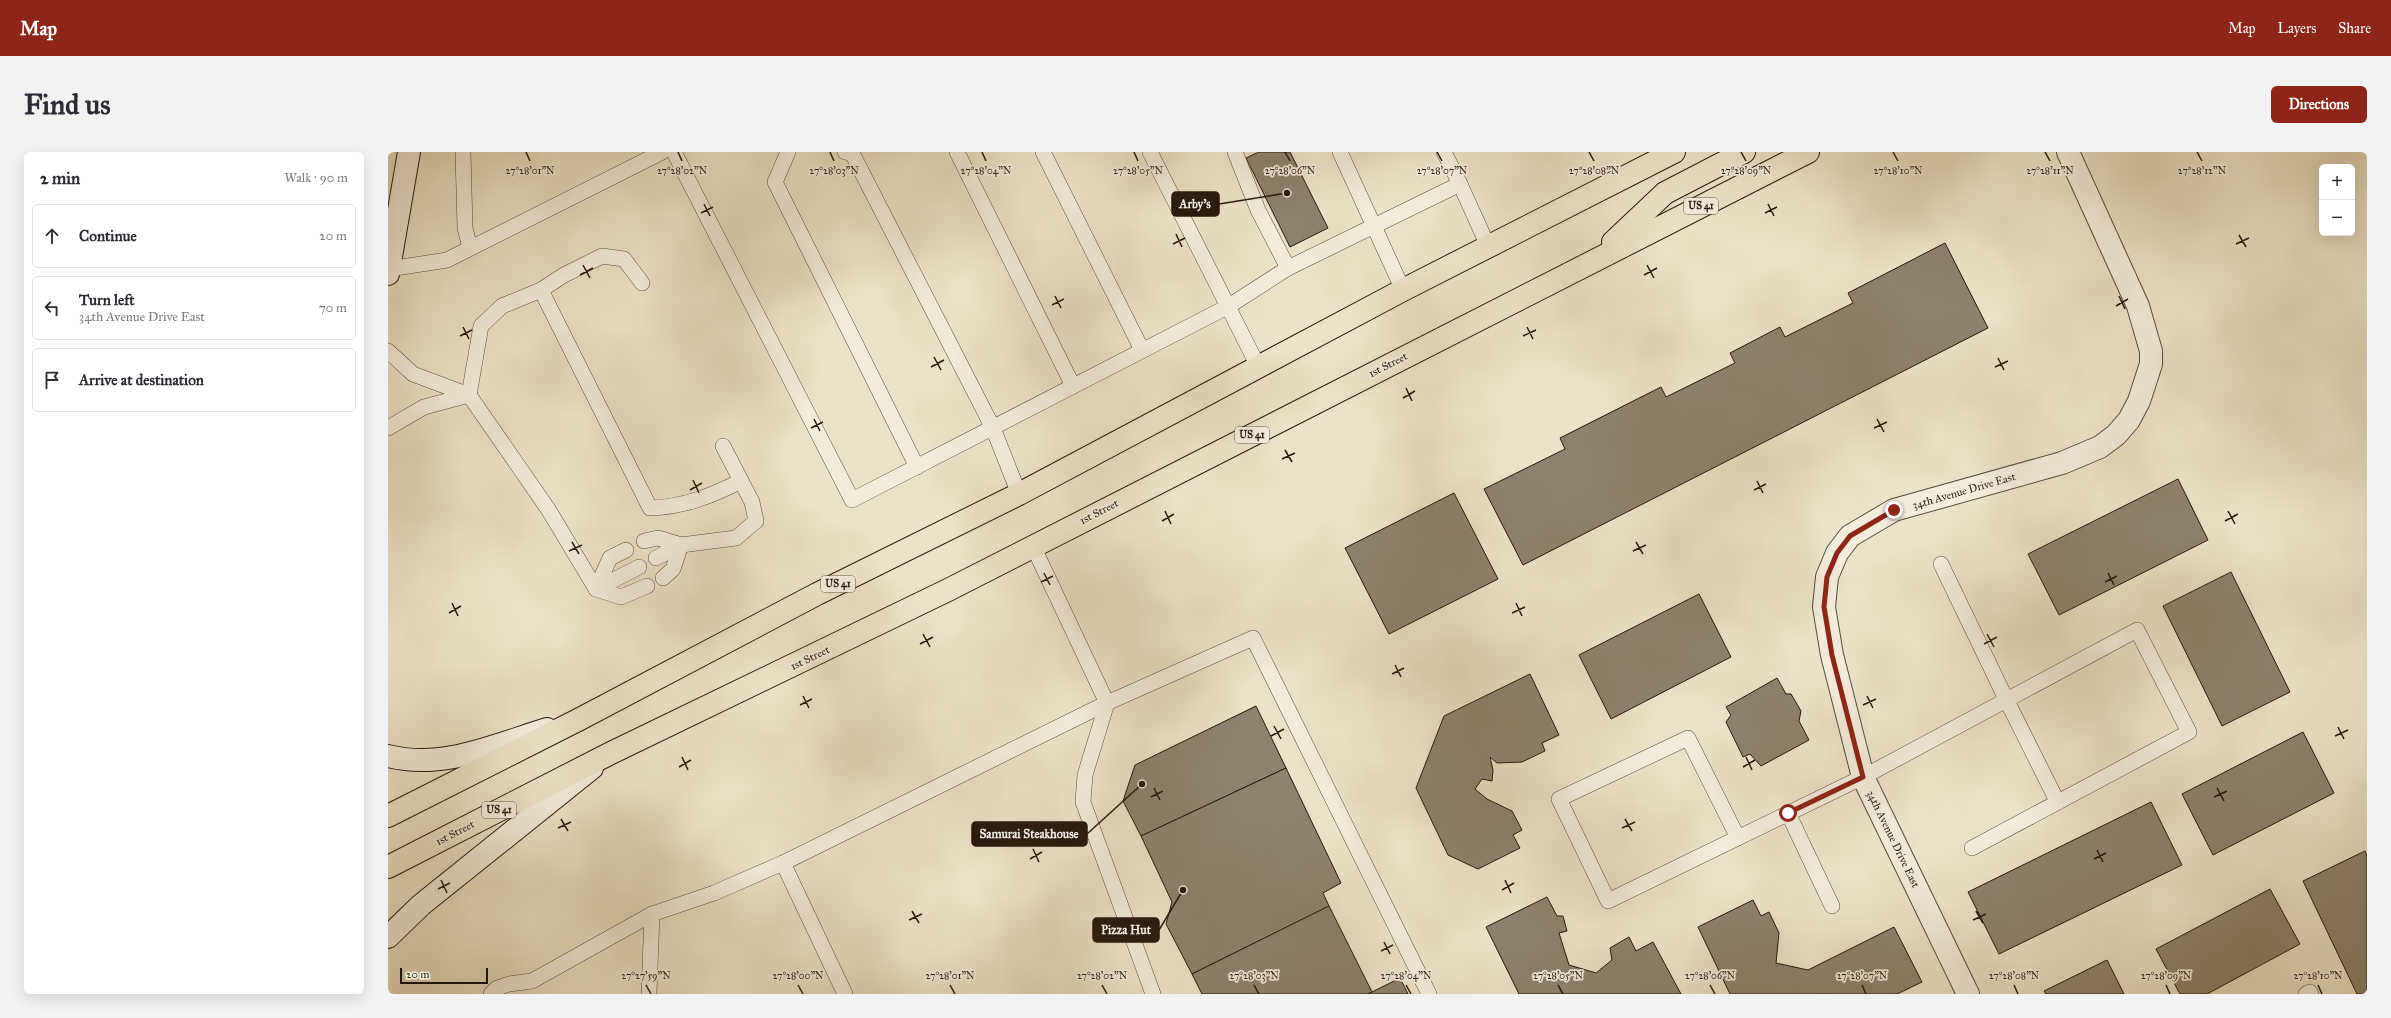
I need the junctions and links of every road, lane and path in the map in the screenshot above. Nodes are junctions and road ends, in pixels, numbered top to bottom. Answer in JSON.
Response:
{"nodes":[{"id":1,"x":409,"y":152,"type":"edge"},
{"id":2,"x":463,"y":152,"type":"edge"},
{"id":3,"x":662,"y":152,"type":"edge"},
{"id":4,"x":674,"y":152,"type":"edge"},
{"id":5,"x":788,"y":152,"type":"edge"},
{"id":6,"x":850,"y":152,"type":"edge"},
{"id":7,"x":957,"y":152,"type":"edge"},
{"id":8,"x":1043,"y":152,"type":"edge"},
{"id":9,"x":1150,"y":152,"type":"edge"},
{"id":10,"x":1235,"y":152,"type":"edge"},
{"id":11,"x":1340,"y":152,"type":"edge"},
{"id":12,"x":1444,"y":152,"type":"edge"},
{"id":13,"x":1674,"y":152,"type":"edge"},
{"id":14,"x":1744,"y":152,"type":"edge"},
{"id":15,"x":1808,"y":152,"type":"edge"},
{"id":16,"x":2068,"y":152,"type":"edge"},
{"id":17,"x":1460,"y":184,"type":"junction"},
{"id":18,"x":1374,"y":227,"type":"junction"},
{"id":19,"x":1488,"y":246,"type":"junction"},
{"id":20,"x":470,"y":248,"type":"junction"},
{"id":21,"x":1594,"y":259,"type":"junction"},
{"id":22,"x":1288,"y":268,"type":"junction"},
{"id":23,"x":388,"y":271,"type":"edge"},
{"id":24,"x":642,"y":283,"type":"dead end"},
{"id":25,"x":541,"y":290,"type":"junction"},
{"id":26,"x":1403,"y":290,"type":"junction"},
{"id":27,"x":1229,"y":306,"type":"junction"},
{"id":28,"x":1142,"y":350,"type":"junction"},
{"id":29,"x":388,"y":351,"type":"edge"},
{"id":30,"x":1259,"y":368,"type":"junction"},
{"id":31,"x":1073,"y":386,"type":"junction"},
{"id":32,"x":469,"y":395,"type":"junction"},
{"id":33,"x":388,"y":428,"type":"edge"},
{"id":34,"x":993,"y":428,"type":"junction"},
{"id":35,"x":723,"y":446,"type":"dead end"},
{"id":36,"x":917,"y":467,"type":"junction"},
{"id":37,"x":741,"y":481,"type":"junction"},
{"id":38,"x":1018,"y":494,"type":"junction"},
{"id":39,"x":644,"y":541,"type":"dead end"},
{"id":40,"x":681,"y":545,"type":"junction"},
{"id":41,"x":1033,"y":546,"type":"junction"},
{"id":42,"x":626,"y":550,"type":"dead end"},
{"id":43,"x":656,"y":558,"type":"dead end"},
{"id":44,"x":1941,"y":564,"type":"dead end"},
{"id":45,"x":639,"y":567,"type":"dead end"},
{"id":46,"x":663,"y":578,"type":"dead end"},
{"id":47,"x":647,"y":586,"type":"dead end"},
{"id":48,"x":596,"y":589,"type":"junction"},
{"id":49,"x":2006,"y":699,"type":"junction"},
{"id":50,"x":1107,"y":703,"type":"junction"},
{"id":51,"x":578,"y":720,"type":"junction"},
{"id":52,"x":611,"y":753,"type":"junction"},
{"id":53,"x":388,"y":756,"type":"edge"},
{"id":54,"x":1863,"y":777,"type":"junction"},
{"id":55,"x":2057,"y":801,"type":"junction"},
{"id":56,"x":1788,"y":813,"type":"junction"},
{"id":57,"x":388,"y":816,"type":"edge"},
{"id":58,"x":1738,"y":838,"type":"junction"},
{"id":59,"x":1972,"y":848,"type":"dead end"},
{"id":60,"x":783,"y":863,"type":"junction"},
{"id":61,"x":388,"y":867,"type":"edge"},
{"id":62,"x":1832,"y":906,"type":"dead end"},
{"id":63,"x":652,"y":914,"type":"junction"},
{"id":64,"x":388,"y":937,"type":"edge"},
{"id":65,"x":491,"y":994,"type":"edge"},
{"id":66,"x":648,"y":994,"type":"edge"},
{"id":67,"x":845,"y":994,"type":"edge"},
{"id":68,"x":1154,"y":994,"type":"edge"},
{"id":69,"x":1429,"y":994,"type":"edge"},
{"id":70,"x":1968,"y":994,"type":"edge"},
{"id":71,"x":2306,"y":994,"type":"edge"},
{"id":72,"x":2311,"y":994,"type":"edge"}],
"edges":[{"from":1,"to":23,"type":"street"},
{"from":2,"to":20,"type":"lane"},
{"from":3,"to":20,"type":"lane"},
{"from":4,"to":36,"type":"lane"},
{"from":5,"to":36,"type":"lane"},
{"from":6,"to":34,"type":"lane"},
{"from":7,"to":31,"type":"lane"},
{"from":8,"to":28,"type":"lane"},
{"from":9,"to":27,"type":"lane"},
{"from":10,"to":22,"type":"lane"},
{"from":11,"to":18,"type":"lane"},
{"from":12,"to":17,"type":"lane"},
{"from":13,"to":19,"type":"main road","number":"US 41"},
{"from":14,"to":21,"type":"main road"},
{"from":15,"to":21,"type":"main road","name":"1st Street","number":"US 41"},
{"from":16,"to":54,"type":"street","name":"34th Avenue Drive East"},
{"from":17,"to":18,"type":"lane"},
{"from":17,"to":19,"type":"lane"},
{"from":18,"to":22,"type":"lane"},
{"from":18,"to":26,"type":"lane"},
{"from":19,"to":26,"type":"main road","number":"US 41"},
{"from":20,"to":23,"type":"lane"},
{"from":21,"to":41,"type":"main road","name":"1st Street","number":"US 41"},
{"from":22,"to":27,"type":"lane"},
{"from":24,"to":25,"type":"lane"},
{"from":25,"to":32,"type":"lane"},
{"from":25,"to":37,"type":"lane"},
{"from":26,"to":30,"type":"main road","number":"US 41"},
{"from":27,"to":28,"type":"lane"},
{"from":27,"to":30,"type":"lane"},
{"from":28,"to":31,"type":"lane"},
{"from":29,"to":32,"type":"lane"},
{"from":30,"to":38,"type":"main road","number":"US 41"},
{"from":31,"to":34,"type":"lane"},
{"from":32,"to":33,"type":"lane"},
{"from":32,"to":48,"type":"lane"},
{"from":34,"to":36,"type":"lane"},
{"from":34,"to":38,"type":"lane"},
{"from":35,"to":37,"type":"lane"},
{"from":37,"to":40,"type":"lane"},
{"from":38,"to":51,"type":"main road","number":"US 41"},
{"from":39,"to":40,"type":"lane"},
{"from":40,"to":43,"type":"lane"},
{"from":40,"to":46,"type":"lane"},
{"from":41,"to":50,"type":"lane"},
{"from":41,"to":52,"type":"main road","name":"1st Street","number":"US 41"},
{"from":42,"to":48,"type":"lane"},
{"from":44,"to":49,"type":"lane"},
{"from":45,"to":48,"type":"lane"},
{"from":47,"to":48,"type":"lane"},
{"from":49,"to":54,"type":"lane"},
{"from":49,"to":55,"type":"lane"},
{"from":49,"to":55,"type":"lane"},
{"from":50,"to":60,"type":"lane"},
{"from":50,"to":68,"type":"lane"},
{"from":50,"to":69,"type":"lane"},
{"from":51,"to":53,"type":"street"},
{"from":51,"to":57,"type":"main road","number":"US 41"},
{"from":52,"to":61,"type":"main road","name":"1st Street","number":"US 41"},
{"from":52,"to":64,"type":"street"},
{"from":54,"to":56,"type":"lane"},
{"from":54,"to":70,"type":"street","name":"34th Avenue Drive East"},
{"from":55,"to":59,"type":"lane"},
{"from":56,"to":58,"type":"lane"},
{"from":56,"to":62,"type":"lane"},
{"from":58,"to":58,"type":"lane"},
{"from":60,"to":63,"type":"lane"},
{"from":60,"to":67,"type":"lane"},
{"from":63,"to":65,"type":"lane"},
{"from":63,"to":66,"type":"lane"},
{"from":71,"to":72,"type":"lane"}]}
